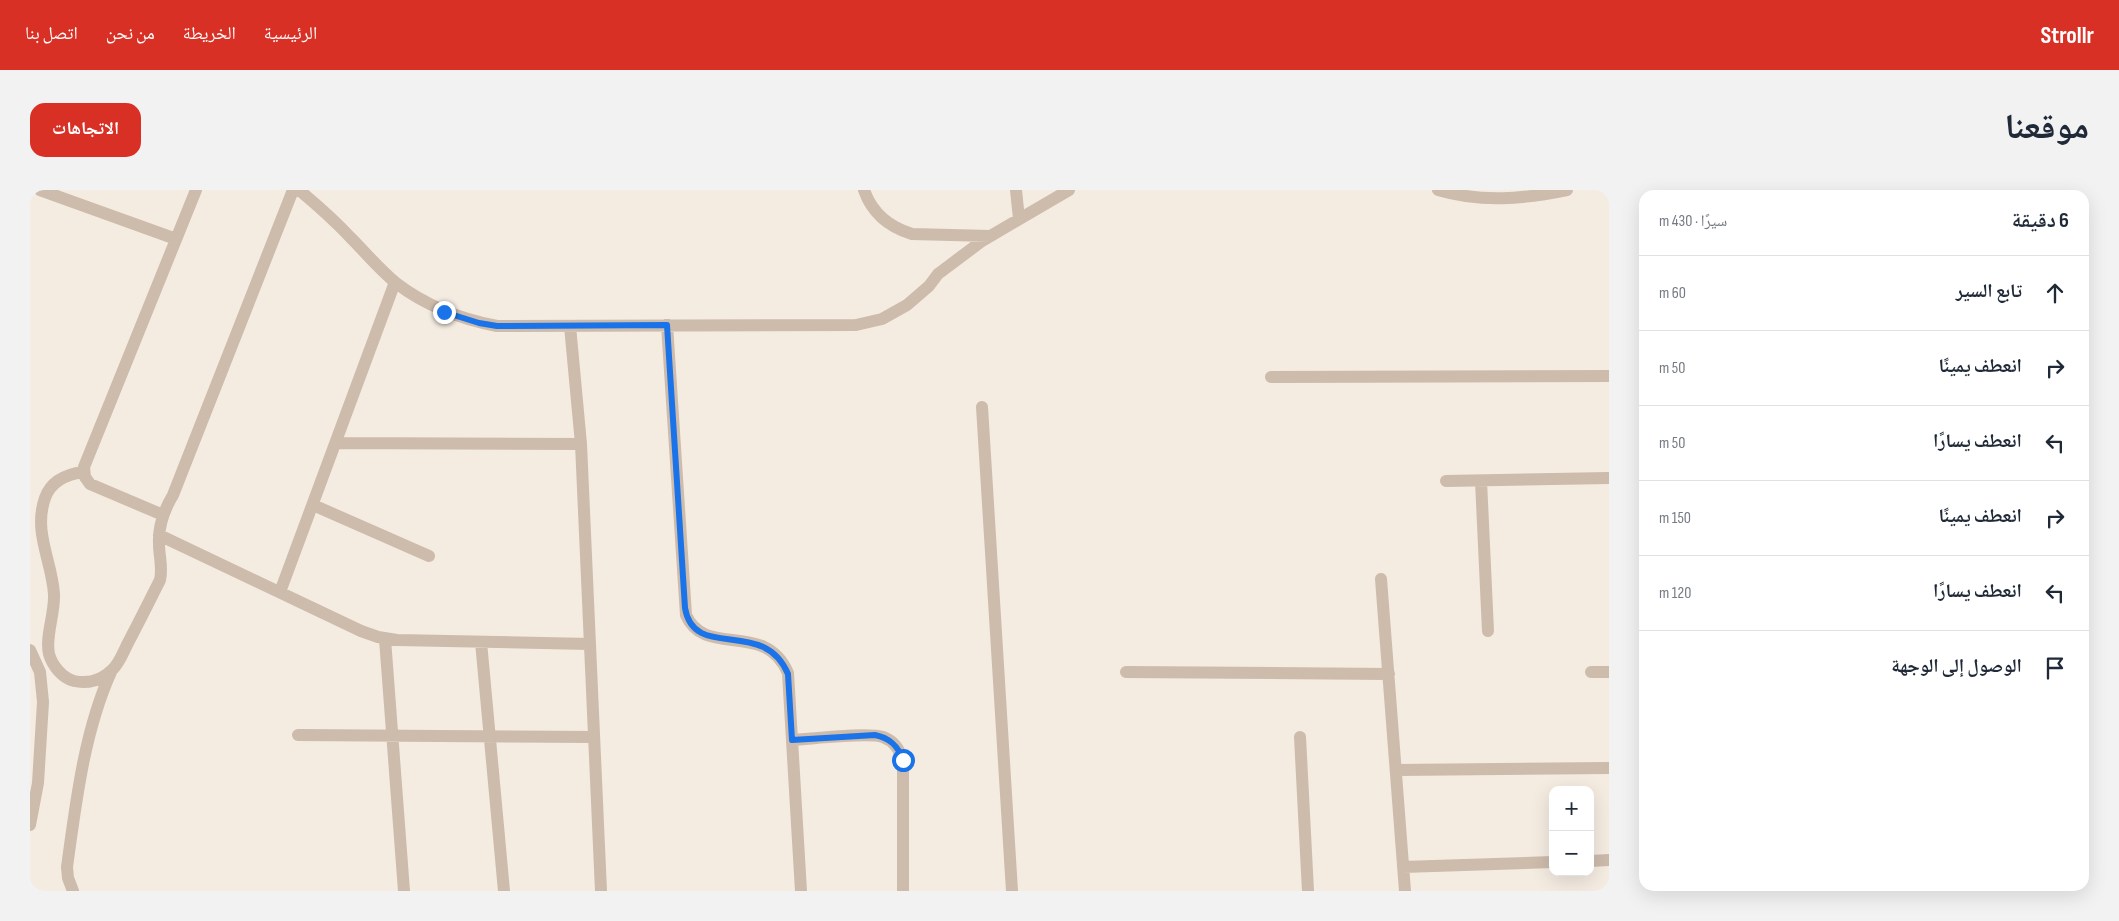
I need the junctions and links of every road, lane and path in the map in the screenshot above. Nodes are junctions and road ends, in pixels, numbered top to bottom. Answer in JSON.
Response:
{"nodes":[{"id":1,"x":40,"y":190,"type":"edge"},
{"id":2,"x":196,"y":190,"type":"edge"},
{"id":3,"x":293,"y":190,"type":"edge"},
{"id":4,"x":300,"y":190,"type":"edge"},
{"id":5,"x":864,"y":190,"type":"edge"},
{"id":6,"x":1016,"y":190,"type":"edge"},
{"id":7,"x":1069,"y":190,"type":"edge"},
{"id":8,"x":1438,"y":190,"type":"edge"},
{"id":9,"x":1567,"y":190,"type":"edge"},
{"id":10,"x":1019,"y":219,"type":"junction"},
{"id":11,"x":990,"y":236,"type":"junction"},
{"id":12,"x":176,"y":239,"type":"junction"},
{"id":13,"x":395,"y":282,"type":"junction"},
{"id":14,"x":667,"y":325,"type":"junction"},
{"id":15,"x":570,"y":326,"type":"junction"},
{"id":16,"x":1609,"y":376,"type":"edge"},
{"id":17,"x":1271,"y":378,"type":"dead end"},
{"id":18,"x":982,"y":407,"type":"dead end"},
{"id":19,"x":336,"y":443,"type":"junction"},
{"id":20,"x":580,"y":444,"type":"junction"},
{"id":21,"x":84,"y":472,"type":"junction"},
{"id":22,"x":1609,"y":478,"type":"edge"},
{"id":23,"x":1446,"y":481,"type":"dead end"},
{"id":24,"x":1481,"y":481,"type":"junction"},
{"id":25,"x":312,"y":505,"type":"junction"},
{"id":26,"x":163,"y":515,"type":"junction"},
{"id":27,"x":159,"y":536,"type":"junction"},
{"id":28,"x":429,"y":556,"type":"dead end"},
{"id":29,"x":1381,"y":579,"type":"dead end"},
{"id":30,"x":280,"y":592,"type":"junction"},
{"id":31,"x":1488,"y":631,"type":"dead end"},
{"id":32,"x":385,"y":639,"type":"junction"},
{"id":33,"x":482,"y":642,"type":"junction"},
{"id":34,"x":590,"y":644,"type":"junction"},
{"id":35,"x":30,"y":650,"type":"edge"},
{"id":36,"x":111,"y":672,"type":"junction"},
{"id":37,"x":1126,"y":672,"type":"dead end"},
{"id":38,"x":1591,"y":672,"type":"dead end"},
{"id":39,"x":1609,"y":672,"type":"edge"},
{"id":40,"x":1389,"y":674,"type":"junction"},
{"id":41,"x":298,"y":735,"type":"dead end"},
{"id":42,"x":393,"y":736,"type":"junction"},
{"id":43,"x":490,"y":736,"type":"junction"},
{"id":44,"x":594,"y":737,"type":"junction"},
{"id":45,"x":1300,"y":737,"type":"dead end"},
{"id":46,"x":792,"y":740,"type":"junction"},
{"id":47,"x":1609,"y":768,"type":"edge"},
{"id":48,"x":1396,"y":770,"type":"junction"},
{"id":49,"x":30,"y":825,"type":"edge"},
{"id":50,"x":1609,"y":860,"type":"edge"},
{"id":51,"x":1594,"y":861,"type":"edge"},
{"id":52,"x":1549,"y":862,"type":"edge"},
{"id":53,"x":1403,"y":866,"type":"junction"},
{"id":54,"x":73,"y":891,"type":"edge"},
{"id":55,"x":404,"y":891,"type":"edge"},
{"id":56,"x":504,"y":891,"type":"edge"},
{"id":57,"x":601,"y":891,"type":"edge"},
{"id":58,"x":801,"y":891,"type":"edge"},
{"id":59,"x":903,"y":891,"type":"edge"},
{"id":60,"x":1012,"y":891,"type":"edge"},
{"id":61,"x":1308,"y":891,"type":"edge"},
{"id":62,"x":1405,"y":891,"type":"edge"}],
"edges":[{"from":1,"to":12,"type":"street"},
{"from":2,"to":12,"type":"street"},
{"from":3,"to":26,"type":"street"},
{"from":4,"to":13,"type":"street"},
{"from":5,"to":11,"type":"street"},
{"from":6,"to":10,"type":"street"},
{"from":7,"to":10,"type":"street"},
{"from":8,"to":9,"type":"street"},
{"from":10,"to":11,"type":"street"},
{"from":11,"to":14,"type":"street"},
{"from":12,"to":21,"type":"street"},
{"from":13,"to":15,"type":"street"},
{"from":13,"to":19,"type":"street"},
{"from":14,"to":15,"type":"street"},
{"from":14,"to":46,"type":"street"},
{"from":15,"to":20,"type":"street"},
{"from":16,"to":17,"type":"street"},
{"from":18,"to":60,"type":"street"},
{"from":19,"to":20,"type":"street"},
{"from":19,"to":25,"type":"street"},
{"from":20,"to":34,"type":"street"},
{"from":21,"to":26,"type":"street"},
{"from":21,"to":36,"type":"street"},
{"from":22,"to":24,"type":"street"},
{"from":23,"to":24,"type":"street"},
{"from":24,"to":31,"type":"street"},
{"from":25,"to":28,"type":"street"},
{"from":25,"to":30,"type":"street"},
{"from":26,"to":27,"type":"street"},
{"from":27,"to":30,"type":"street"},
{"from":27,"to":36,"type":"street"},
{"from":29,"to":40,"type":"street"},
{"from":30,"to":32,"type":"street"},
{"from":32,"to":33,"type":"street"},
{"from":32,"to":42,"type":"street"},
{"from":33,"to":34,"type":"street"},
{"from":33,"to":43,"type":"street"},
{"from":34,"to":44,"type":"street"},
{"from":35,"to":49,"type":"street"},
{"from":36,"to":54,"type":"street"},
{"from":37,"to":40,"type":"street"},
{"from":38,"to":39,"type":"street"},
{"from":40,"to":48,"type":"street"},
{"from":41,"to":42,"type":"street"},
{"from":42,"to":43,"type":"street"},
{"from":42,"to":55,"type":"street"},
{"from":43,"to":44,"type":"street"},
{"from":43,"to":56,"type":"street"},
{"from":44,"to":57,"type":"street"},
{"from":45,"to":61,"type":"street"},
{"from":46,"to":58,"type":"street"},
{"from":46,"to":59,"type":"street"},
{"from":47,"to":48,"type":"street"},
{"from":48,"to":53,"type":"street"},
{"from":50,"to":51,"type":"street"},
{"from":52,"to":53,"type":"street"},
{"from":53,"to":62,"type":"street"}]}
